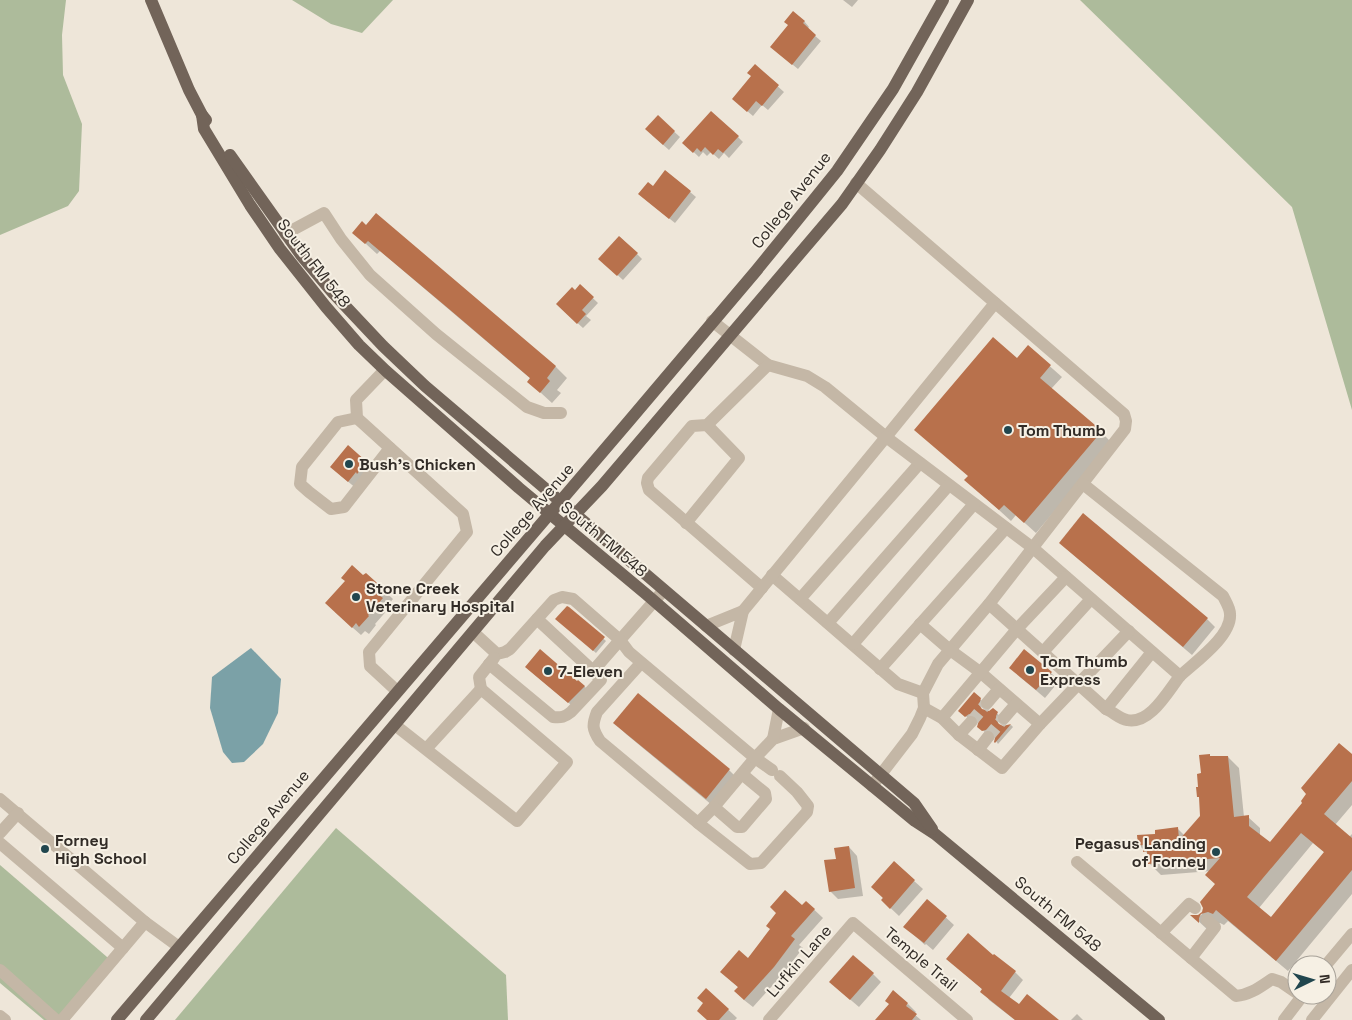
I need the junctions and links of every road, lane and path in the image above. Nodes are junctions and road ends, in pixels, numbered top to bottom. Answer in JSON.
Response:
{"nodes":[{"id":1,"x":150,"y":0,"type":"edge"},
{"id":2,"x":943,"y":0,"type":"edge"},
{"id":3,"x":968,"y":0,"type":"edge"},
{"id":4,"x":202,"y":115,"type":"junction"},
{"id":5,"x":856,"y":183,"type":"junction"},
{"id":6,"x":286,"y":234,"type":"junction"},
{"id":7,"x":995,"y":303,"type":"junction"},
{"id":8,"x":712,"y":321,"type":"junction"},
{"id":9,"x":730,"y":335,"type":"junction"},
{"id":10,"x":768,"y":365,"type":"junction"},
{"id":11,"x":386,"y":371,"type":"junction"},
{"id":12,"x":561,"y":413,"type":"dead end"},
{"id":13,"x":357,"y":418,"type":"junction"},
{"id":14,"x":707,"y":425,"type":"junction"},
{"id":15,"x":886,"y":437,"type":"junction"},
{"id":16,"x":390,"y":448,"type":"junction"},
{"id":17,"x":920,"y":463,"type":"junction"},
{"id":18,"x":949,"y":484,"type":"junction"},
{"id":19,"x":1083,"y":484,"type":"junction"},
{"id":20,"x":560,"y":501,"type":"junction"},
{"id":21,"x":974,"y":504,"type":"junction"},
{"id":22,"x":549,"y":514,"type":"junction"},
{"id":23,"x":575,"y":514,"type":"junction"},
{"id":24,"x":686,"y":523,"type":"junction"},
{"id":25,"x":564,"y":526,"type":"junction"},
{"id":26,"x":1006,"y":528,"type":"junction"},
{"id":27,"x":1033,"y":548,"type":"junction"},
{"id":28,"x":772,"y":575,"type":"junction"},
{"id":29,"x":1066,"y":577,"type":"junction"},
{"id":30,"x":762,"y":588,"type":"junction"},
{"id":31,"x":664,"y":590,"type":"junction"},
{"id":32,"x":800,"y":599,"type":"junction"},
{"id":33,"x":1091,"y":599,"type":"junction"},
{"id":34,"x":653,"y":601,"type":"junction"},
{"id":35,"x":990,"y":604,"type":"junction"},
{"id":36,"x":743,"y":610,"type":"junction"},
{"id":37,"x":537,"y":619,"type":"junction"},
{"id":38,"x":828,"y":623,"type":"junction"},
{"id":39,"x":920,"y":624,"type":"junction"},
{"id":40,"x":706,"y":626,"type":"junction"},
{"id":41,"x":1017,"y":628,"type":"junction"},
{"id":42,"x":473,"y":632,"type":"junction"},
{"id":43,"x":1129,"y":632,"type":"junction"},
{"id":44,"x":620,"y":640,"type":"junction"},
{"id":45,"x":853,"y":644,"type":"junction"},
{"id":46,"x":734,"y":650,"type":"junction"},
{"id":47,"x":950,"y":650,"type":"junction"},
{"id":48,"x":1043,"y":652,"type":"junction"},
{"id":49,"x":1152,"y":652,"type":"junction"},
{"id":50,"x":493,"y":659,"type":"junction"},
{"id":51,"x":641,"y":663,"type":"junction"},
{"id":52,"x":880,"y":669,"type":"junction"},
{"id":53,"x":593,"y":671,"type":"junction"},
{"id":54,"x":980,"y":672,"type":"junction"},
{"id":55,"x":1180,"y":676,"type":"junction"},
{"id":56,"x":1077,"y":684,"type":"junction"},
{"id":57,"x":481,"y":689,"type":"junction"},
{"id":58,"x":999,"y":689,"type":"junction"},
{"id":59,"x":397,"y":691,"type":"junction"},
{"id":60,"x":923,"y":693,"type":"junction"},
{"id":61,"x":987,"y":703,"type":"tunnel mouth"},
{"id":62,"x":1016,"y":704,"type":"junction"},
{"id":63,"x":924,"y":708,"type":"junction"},
{"id":64,"x":779,"y":709,"type":"junction"},
{"id":65,"x":1106,"y":709,"type":"junction"},
{"id":66,"x":942,"y":718,"type":"junction"},
{"id":67,"x":1004,"y":718,"type":"tunnel mouth"},
{"id":68,"x":971,"y":722,"type":"tunnel mouth"},
{"id":69,"x":1040,"y":724,"type":"junction"},
{"id":70,"x":395,"y":725,"type":"junction"},
{"id":71,"x":804,"y":728,"type":"junction"},
{"id":72,"x":959,"y":735,"type":"junction"},
{"id":73,"x":988,"y":737,"type":"tunnel mouth"},
{"id":74,"x":772,"y":739,"type":"junction"},
{"id":75,"x":426,"y":749,"type":"junction"},
{"id":76,"x":978,"y":750,"type":"junction"},
{"id":77,"x":756,"y":758,"type":"junction"},
{"id":78,"x":742,"y":774,"type":"junction"},
{"id":79,"x":881,"y":775,"type":"junction"},
{"id":80,"x":872,"y":786,"type":"junction"},
{"id":81,"x":0,"y":800,"type":"edge"},
{"id":82,"x":714,"y":807,"type":"junction"},
{"id":83,"x":18,"y":813,"type":"junction"},
{"id":84,"x":698,"y":823,"type":"junction"},
{"id":85,"x":0,"y":833,"type":"edge"},
{"id":86,"x":935,"y":834,"type":"junction"},
{"id":87,"x":0,"y":843,"type":"edge"},
{"id":88,"x":1077,"y":862,"type":"dead end"},
{"id":89,"x":1194,"y":908,"type":"dead end"},
{"id":90,"x":1207,"y":920,"type":"dead end"},
{"id":91,"x":145,"y":922,"type":"junction"},
{"id":92,"x":853,"y":923,"type":"joint"},
{"id":93,"x":1161,"y":933,"type":"junction"},
{"id":94,"x":1352,"y":934,"type":"edge"},
{"id":95,"x":179,"y":947,"type":"junction"},
{"id":96,"x":124,"y":948,"type":"junction"},
{"id":97,"x":1334,"y":955,"type":"edge"},
{"id":98,"x":1191,"y":958,"type":"junction"},
{"id":99,"x":194,"y":963,"type":"junction"},
{"id":100,"x":0,"y":970,"type":"edge"},
{"id":101,"x":1352,"y":970,"type":"edge"},
{"id":102,"x":1287,"y":986,"type":"edge"},
{"id":103,"x":1294,"y":1005,"type":"edge"},
{"id":104,"x":0,"y":1016,"type":"edge"},
{"id":105,"x":5,"y":1020,"type":"edge"},
{"id":106,"x":56,"y":1020,"type":"edge"},
{"id":107,"x":62,"y":1020,"type":"edge"},
{"id":108,"x":117,"y":1020,"type":"edge"},
{"id":109,"x":146,"y":1020,"type":"edge"},
{"id":110,"x":769,"y":1020,"type":"edge"},
{"id":111,"x":967,"y":1020,"type":"edge"},
{"id":112,"x":1159,"y":1020,"type":"edge"},
{"id":113,"x":1284,"y":1020,"type":"edge"},
{"id":114,"x":1312,"y":1020,"type":"edge"}],
"edges":[{"from":1,"to":4,"type":"main road","name":"South FM 548"},
{"from":2,"to":8,"type":"main road","name":"College Avenue"},
{"from":3,"to":5,"type":"main road","name":"College Avenue"},
{"from":4,"to":6,"type":"main road","name":"South FM 548"},
{"from":4,"to":11,"type":"main road","name":"South FM 548"},
{"from":5,"to":7,"type":"street"},
{"from":5,"to":9,"type":"main road","name":"College Avenue"},
{"from":6,"to":12,"type":"street"},
{"from":6,"to":20,"type":"main road","name":"South FM 548"},
{"from":7,"to":15,"type":"street"},
{"from":7,"to":19,"type":"street"},
{"from":8,"to":9,"type":"street"},
{"from":8,"to":20,"type":"main road","name":"College Avenue"},
{"from":9,"to":10,"type":"street"},
{"from":9,"to":23,"type":"main road","name":"College Avenue"},
{"from":10,"to":14,"type":"street"},
{"from":10,"to":15,"type":"street"},
{"from":11,"to":13,"type":"street"},
{"from":11,"to":22,"type":"main road","name":"South FM 548"},
{"from":13,"to":16,"type":"street"},
{"from":13,"to":16,"type":"street"},
{"from":14,"to":24,"type":"street"},
{"from":14,"to":24,"type":"street"},
{"from":15,"to":17,"type":"street"},
{"from":15,"to":28,"type":"street"},
{"from":16,"to":59,"type":"street"},
{"from":17,"to":18,"type":"street"},
{"from":17,"to":32,"type":"street"},
{"from":18,"to":21,"type":"street"},
{"from":18,"to":38,"type":"street"},
{"from":19,"to":27,"type":"street"},
{"from":19,"to":55,"type":"street"},
{"from":20,"to":22,"type":"main road","name":"College Avenue"},
{"from":20,"to":23,"type":"main road","name":"South FM 548"},
{"from":21,"to":26,"type":"street"},
{"from":21,"to":45,"type":"street"},
{"from":22,"to":25,"type":"main road","name":"South FM 548"},
{"from":22,"to":59,"type":"main road","name":"College Avenue"},
{"from":23,"to":25,"type":"main road","name":"College Avenue"},
{"from":23,"to":31,"type":"main road","name":"South FM 548"},
{"from":24,"to":30,"type":"street"},
{"from":25,"to":34,"type":"main road","name":"South FM 548"},
{"from":25,"to":42,"type":"main road","name":"College Avenue"},
{"from":26,"to":27,"type":"street"},
{"from":26,"to":39,"type":"street"},
{"from":27,"to":29,"type":"street"},
{"from":27,"to":35,"type":"street"},
{"from":28,"to":30,"type":"street"},
{"from":28,"to":32,"type":"street"},
{"from":29,"to":33,"type":"street"},
{"from":29,"to":41,"type":"street"},
{"from":30,"to":36,"type":"street"},
{"from":31,"to":34,"type":"street"},
{"from":31,"to":40,"type":"main road","name":"South FM 548"},
{"from":32,"to":38,"type":"street"},
{"from":33,"to":43,"type":"street"},
{"from":33,"to":48,"type":"street"},
{"from":34,"to":44,"type":"street"},
{"from":34,"to":64,"type":"main road","name":"South FM 548"},
{"from":35,"to":41,"type":"street"},
{"from":35,"to":47,"type":"street"},
{"from":36,"to":40,"type":"street"},
{"from":36,"to":46,"type":"street"},
{"from":37,"to":44,"type":"street"},
{"from":37,"to":50,"type":"street"},
{"from":37,"to":53,"type":"street"},
{"from":38,"to":45,"type":"street"},
{"from":39,"to":47,"type":"street"},
{"from":39,"to":52,"type":"street"},
{"from":40,"to":46,"type":"main road","name":"South FM 548"},
{"from":41,"to":48,"type":"street"},
{"from":41,"to":54,"type":"street"},
{"from":42,"to":50,"type":"street"},
{"from":42,"to":70,"type":"main road","name":"College Avenue"},
{"from":43,"to":49,"type":"street"},
{"from":43,"to":56,"type":"street"},
{"from":44,"to":51,"type":"street"},
{"from":44,"to":53,"type":"street"},
{"from":45,"to":52,"type":"street"},
{"from":46,"to":79,"type":"main road","name":"South FM 548"},
{"from":47,"to":54,"type":"street"},
{"from":47,"to":60,"type":"street"},
{"from":48,"to":56,"type":"street"},
{"from":49,"to":55,"type":"street"},
{"from":49,"to":65,"type":"street"},
{"from":50,"to":53,"type":"street"},
{"from":50,"to":57,"type":"street"},
{"from":51,"to":77,"type":"street"},
{"from":51,"to":84,"type":"street"},
{"from":52,"to":60,"type":"street"},
{"from":54,"to":58,"type":"street"},
{"from":54,"to":66,"type":"street"},
{"from":55,"to":65,"type":"street"},
{"from":56,"to":65,"type":"street"},
{"from":56,"to":69,"type":"street"},
{"from":57,"to":75,"type":"street"},
{"from":57,"to":75,"type":"street"},
{"from":58,"to":61,"type":"street"},
{"from":58,"to":62,"type":"street"},
{"from":59,"to":95,"type":"main road","name":"College Avenue"},
{"from":60,"to":63,"type":"street"},
{"from":62,"to":67,"type":"street"},
{"from":62,"to":69,"type":"street"},
{"from":63,"to":66,"type":"street"},
{"from":63,"to":79,"type":"street"},
{"from":64,"to":71,"type":"main road","name":"South FM 548"},
{"from":64,"to":74,"type":"street"},
{"from":66,"to":72,"type":"street"},
{"from":68,"to":72,"type":"street"},
{"from":69,"to":76,"type":"street"},
{"from":70,"to":75,"type":"street"},
{"from":70,"to":99,"type":"main road","name":"College Avenue"},
{"from":71,"to":74,"type":"street"},
{"from":71,"to":80,"type":"main road","name":"South FM 548"},
{"from":72,"to":76,"type":"street"},
{"from":73,"to":76,"type":"street"},
{"from":74,"to":77,"type":"street"},
{"from":77,"to":78,"type":"street"},
{"from":77,"to":84,"type":"street"},
{"from":78,"to":82,"type":"street"},
{"from":78,"to":82,"type":"street"},
{"from":79,"to":80,"type":"street"},
{"from":79,"to":86,"type":"main road","name":"South FM 548"},
{"from":80,"to":86,"type":"main road","name":"South FM 548"},
{"from":81,"to":83,"type":"street"},
{"from":82,"to":84,"type":"street"},
{"from":83,"to":85,"type":"street"},
{"from":83,"to":91,"type":"street"},
{"from":86,"to":112,"type":"main road","name":"South FM 548"},
{"from":87,"to":96,"type":"street"},
{"from":88,"to":93,"type":"street"},
{"from":89,"to":93,"type":"street"},
{"from":90,"to":98,"type":"street"},
{"from":91,"to":95,"type":"street"},
{"from":91,"to":96,"type":"street"},
{"from":92,"to":110,"type":"street","name":"Lufkin Lane"},
{"from":92,"to":111,"type":"street","name":"Temple Trail"},
{"from":93,"to":98,"type":"street"},
{"from":94,"to":97,"type":"street"},
{"from":95,"to":99,"type":"main road"},
{"from":95,"to":108,"type":"main road","name":"College Avenue"},
{"from":96,"to":107,"type":"street"},
{"from":98,"to":102,"type":"street"},
{"from":99,"to":109,"type":"main road","name":"College Avenue"},
{"from":100,"to":106,"type":"street"},
{"from":101,"to":114,"type":"street"},
{"from":103,"to":113,"type":"street"},
{"from":104,"to":105,"type":"street"}]}
